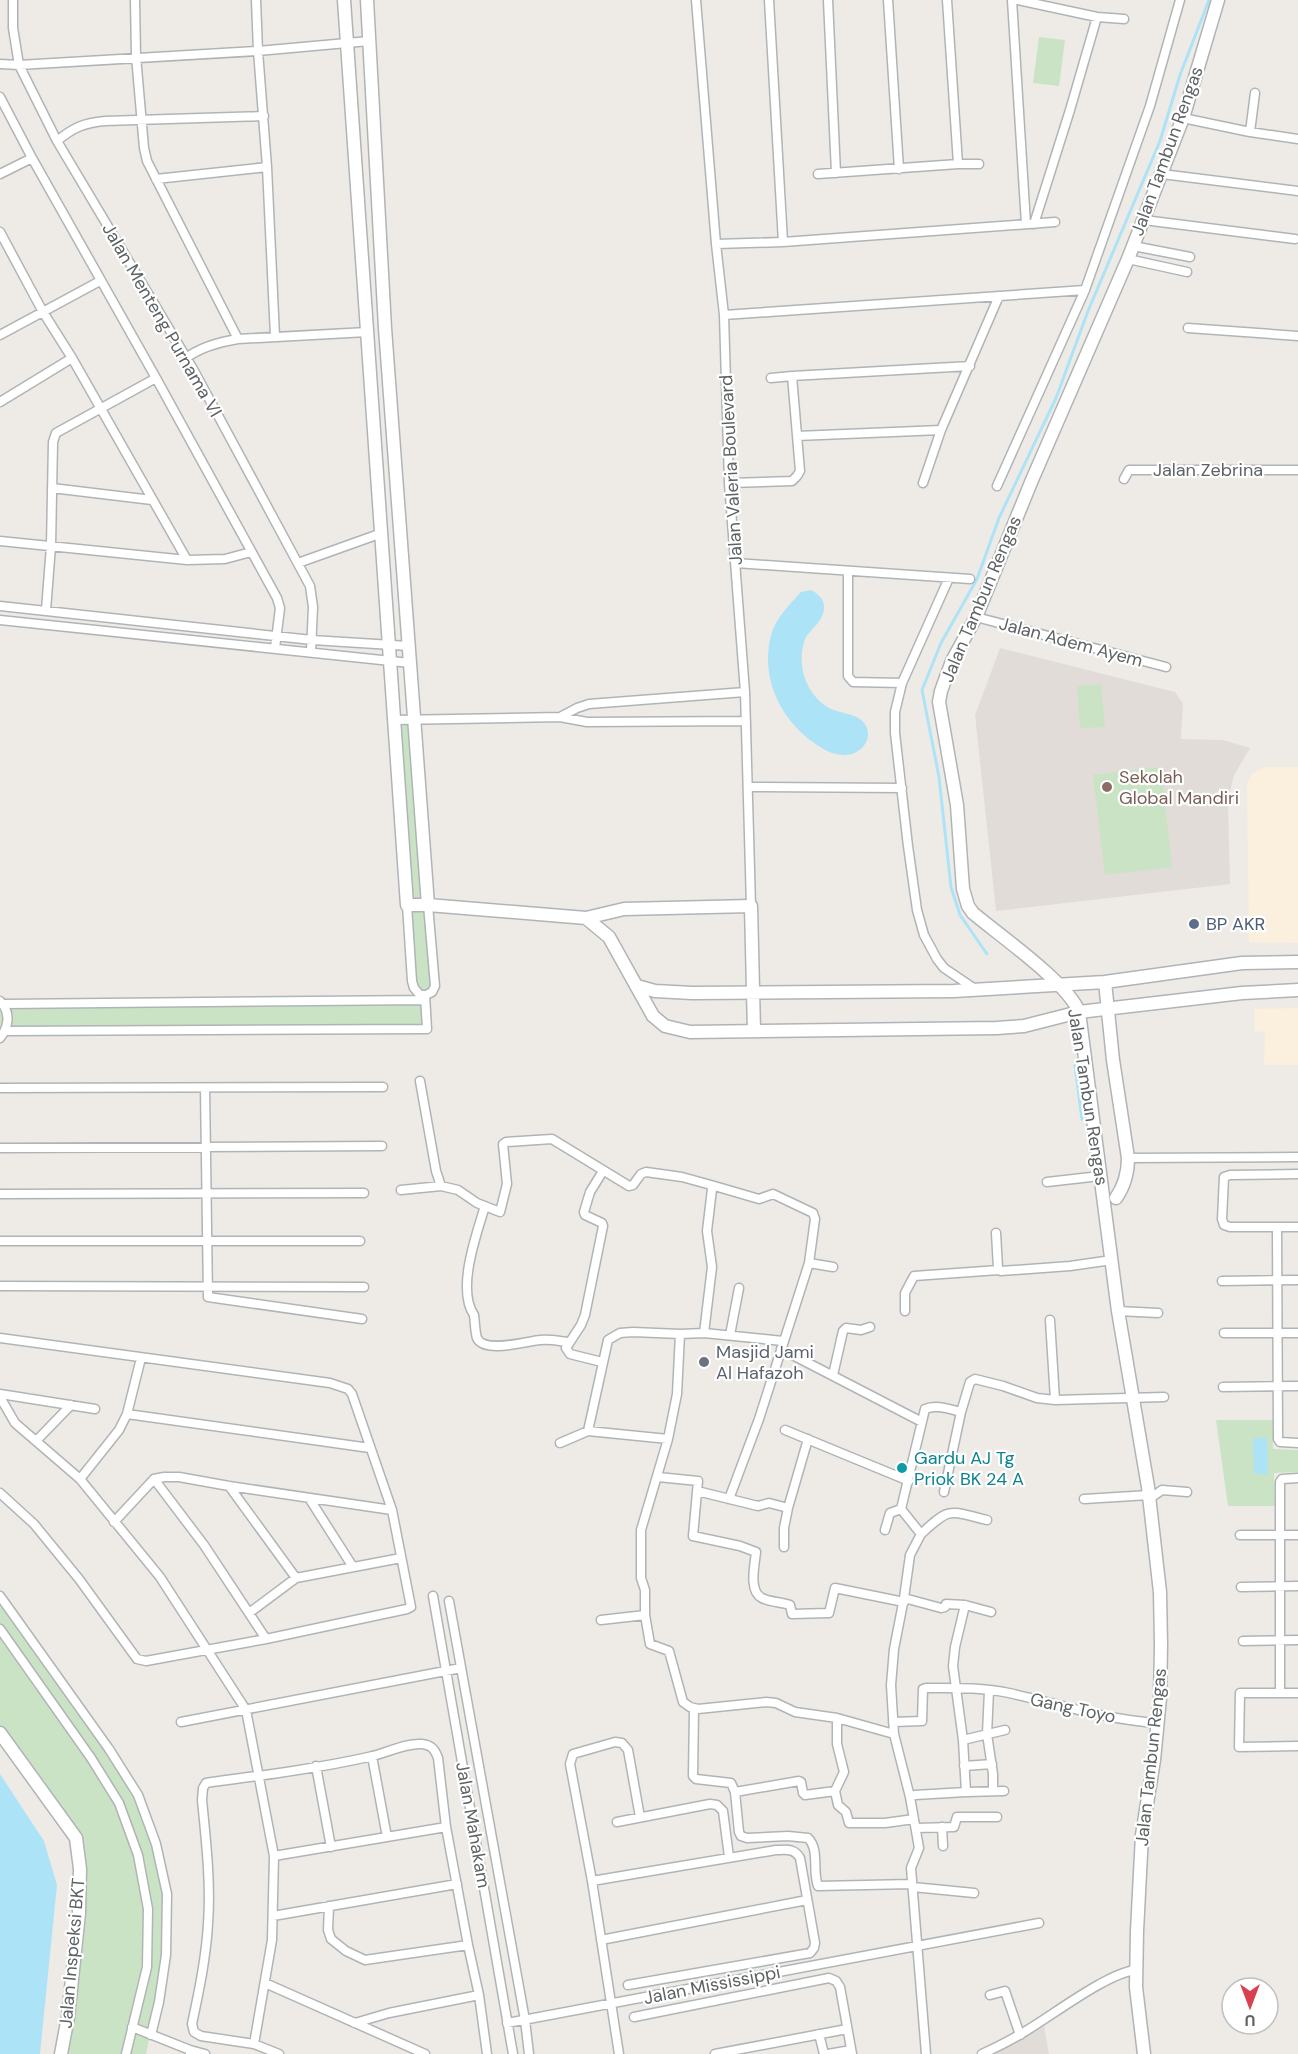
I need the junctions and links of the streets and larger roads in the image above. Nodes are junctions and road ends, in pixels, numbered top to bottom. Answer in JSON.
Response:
{"nodes":[{"id":1,"x":13,"y":0,"type":"edge"},
{"id":2,"x":135,"y":0,"type":"edge"},
{"id":3,"x":256,"y":0,"type":"edge"},
{"id":4,"x":344,"y":0,"type":"edge"},
{"id":5,"x":367,"y":0,"type":"edge"},
{"id":6,"x":696,"y":0,"type":"edge"},
{"id":7,"x":769,"y":0,"type":"edge"},
{"id":8,"x":828,"y":0,"type":"edge"},
{"id":9,"x":888,"y":0,"type":"edge"},
{"id":10,"x":947,"y":0,"type":"edge"},
{"id":11,"x":1012,"y":0,"type":"edge"},
{"id":12,"x":1018,"y":0,"type":"edge"},
{"id":13,"x":1180,"y":0,"type":"edge"},
{"id":14,"x":1218,"y":0,"type":"edge"},
{"id":15,"x":1097,"y":17,"type":"junction"},
{"id":16,"x":1124,"y":19,"type":"dead end"},
{"id":17,"x":369,"y":41,"type":"junction"},
{"id":18,"x":346,"y":42,"type":"junction"},
{"id":19,"x":258,"y":51,"type":"junction"},
{"id":20,"x":136,"y":56,"type":"junction"},
{"id":21,"x":0,"y":64,"type":"edge"},
{"id":22,"x":16,"y":64,"type":"junction"},
{"id":23,"x":1256,"y":93,"type":"dead end"},
{"id":24,"x":0,"y":97,"type":"edge"},
{"id":25,"x":264,"y":116,"type":"junction"},
{"id":26,"x":1183,"y":118,"type":"junction"},
{"id":27,"x":141,"y":120,"type":"junction"},
{"id":28,"x":1250,"y":132,"type":"junction"},
{"id":29,"x":1298,"y":139,"type":"edge"},
{"id":30,"x":57,"y":141,"type":"junction"},
{"id":31,"x":32,"y":158,"type":"junction"},
{"id":32,"x":958,"y":164,"type":"junction"},
{"id":33,"x":979,"y":164,"type":"dead end"},
{"id":34,"x":267,"y":167,"type":"junction"},
{"id":35,"x":899,"y":169,"type":"junction"},
{"id":36,"x":836,"y":173,"type":"junction"},
{"id":37,"x":0,"y":174,"type":"edge"},
{"id":38,"x":818,"y":174,"type":"dead end"},
{"id":39,"x":1162,"y":174,"type":"junction"},
{"id":40,"x":156,"y":179,"type":"junction"},
{"id":41,"x":1298,"y":191,"type":"edge"},
{"id":42,"x":1144,"y":220,"type":"junction"},
{"id":43,"x":1055,"y":222,"type":"dead end"},
{"id":44,"x":1030,"y":224,"type":"junction"},
{"id":45,"x":0,"y":232,"type":"edge"},
{"id":46,"x":1295,"y":239,"type":"dead end"},
{"id":47,"x":783,"y":242,"type":"junction"},
{"id":48,"x":716,"y":244,"type":"junction"},
{"id":49,"x":1133,"y":246,"type":"junction"},
{"id":50,"x":1190,"y":257,"type":"dead end"},
{"id":51,"x":1128,"y":259,"type":"junction"},
{"id":52,"x":1187,"y":272,"type":"dead end"},
{"id":53,"x":100,"y":280,"type":"junction"},
{"id":54,"x":1085,"y":290,"type":"junction"},
{"id":55,"x":999,"y":296,"type":"junction"},
{"id":56,"x":43,"y":312,"type":"junction"},
{"id":57,"x":724,"y":315,"type":"junction"},
{"id":58,"x":1188,"y":328,"type":"dead end"},
{"id":59,"x":0,"y":335,"type":"edge"},
{"id":60,"x":275,"y":336,"type":"junction"},
{"id":61,"x":1298,"y":336,"type":"edge"},
{"id":62,"x":368,"y":337,"type":"junction"},
{"id":63,"x":238,"y":339,"type":"junction"},
{"id":64,"x":386,"y":342,"type":"junction"},
{"id":65,"x":72,"y":358,"type":"junction"},
{"id":66,"x":186,"y":358,"type":"junction"},
{"id":67,"x":970,"y":366,"type":"junction"},
{"id":68,"x":792,"y":376,"type":"junction"},
{"id":69,"x":156,"y":378,"type":"junction"},
{"id":70,"x":771,"y":378,"type":"dead end"},
{"id":71,"x":0,"y":402,"type":"edge"},
{"id":72,"x":101,"y":408,"type":"junction"},
{"id":73,"x":941,"y":430,"type":"junction"},
{"id":74,"x":797,"y":436,"type":"junction"},
{"id":75,"x":1298,"y":470,"type":"edge"},
{"id":76,"x":1124,"y":479,"type":"dead end"},
{"id":77,"x":729,"y":483,"type":"junction"},
{"id":78,"x":923,"y":483,"type":"dead end"},
{"id":79,"x":997,"y":486,"type":"dead end"},
{"id":80,"x":52,"y":488,"type":"junction"},
{"id":81,"x":152,"y":500,"type":"junction"},
{"id":82,"x":382,"y":533,"type":"junction"},
{"id":83,"x":0,"y":541,"type":"edge"},
{"id":84,"x":51,"y":546,"type":"junction"},
{"id":85,"x":250,"y":552,"type":"junction"},
{"id":86,"x":187,"y":560,"type":"junction"},
{"id":87,"x":736,"y":562,"type":"junction"},
{"id":88,"x":298,"y":563,"type":"junction"},
{"id":89,"x":848,"y":571,"type":"junction"},
{"id":90,"x":949,"y":578,"type":"junction"},
{"id":91,"x":970,"y":579,"type":"dead end"},
{"id":92,"x":0,"y":606,"type":"edge"},
{"id":93,"x":46,"y":610,"type":"junction"},
{"id":94,"x":976,"y":617,"type":"junction"},
{"id":95,"x":0,"y":620,"type":"edge"},
{"id":96,"x":277,"y":636,"type":"junction"},
{"id":97,"x":312,"y":640,"type":"junction"},
{"id":98,"x":390,"y":646,"type":"junction"},
{"id":99,"x":408,"y":646,"type":"junction"},
{"id":100,"x":275,"y":648,"type":"junction"},
{"id":101,"x":311,"y":651,"type":"junction"},
{"id":102,"x":391,"y":661,"type":"junction"},
{"id":103,"x":410,"y":663,"type":"junction"},
{"id":104,"x":1166,"y":667,"type":"dead end"},
{"id":105,"x":902,"y":683,"type":"junction"},
{"id":106,"x":745,"y":692,"type":"junction"},
{"id":107,"x":560,"y":717,"type":"junction"},
{"id":108,"x":413,"y":719,"type":"junction"},
{"id":109,"x":394,"y":720,"type":"junction"},
{"id":110,"x":746,"y":721,"type":"junction"},
{"id":111,"x":749,"y":787,"type":"junction"},
{"id":112,"x":902,"y":788,"type":"junction"},
{"id":113,"x":407,"y":905,"type":"junction"},
{"id":114,"x":428,"y":905,"type":"junction"},
{"id":115,"x":751,"y":906,"type":"junction"},
{"id":116,"x":586,"y":918,"type":"junction"},
{"id":117,"x":1298,"y":962,"type":"edge"},
{"id":118,"x":1105,"y":982,"type":"junction"},
{"id":119,"x":1058,"y":984,"type":"junction"},
{"id":120,"x":637,"y":986,"type":"junction"},
{"id":121,"x":975,"y":989,"type":"junction"},
{"id":122,"x":1298,"y":990,"type":"edge"},
{"id":123,"x":753,"y":991,"type":"junction"},
{"id":124,"x":425,"y":998,"type":"junction"},
{"id":125,"x":2,"y":1003,"type":"edge"},
{"id":126,"x":1108,"y":1009,"type":"junction"},
{"id":127,"x":1079,"y":1012,"type":"junction"},
{"id":128,"x":754,"y":1031,"type":"junction"},
{"id":129,"x":3,"y":1034,"type":"edge"},
{"id":130,"x":420,"y":1082,"type":"dead end"},
{"id":131,"x":0,"y":1088,"type":"edge"},
{"id":132,"x":205,"y":1088,"type":"junction"},
{"id":133,"x":383,"y":1088,"type":"dead end"},
{"id":134,"x":382,"y":1146,"type":"dead end"},
{"id":135,"x":206,"y":1147,"type":"junction"},
{"id":136,"x":0,"y":1148,"type":"edge"},
{"id":137,"x":1298,"y":1157,"type":"edge"},
{"id":138,"x":1128,"y":1158,"type":"junction"},
{"id":139,"x":603,"y":1171,"type":"junction"},
{"id":140,"x":1298,"y":1174,"type":"edge"},
{"id":141,"x":1100,"y":1176,"type":"junction"},
{"id":142,"x":1047,"y":1182,"type":"dead end"},
{"id":143,"x":711,"y":1185,"type":"junction"},
{"id":144,"x":441,"y":1186,"type":"junction"},
{"id":145,"x":401,"y":1190,"type":"dead end"},
{"id":146,"x":207,"y":1193,"type":"junction"},
{"id":147,"x":364,"y":1193,"type":"dead end"},
{"id":148,"x":0,"y":1194,"type":"edge"},
{"id":149,"x":1116,"y":1198,"type":"dead end"},
{"id":150,"x":484,"y":1206,"type":"junction"},
{"id":151,"x":1277,"y":1227,"type":"junction"},
{"id":152,"x":1298,"y":1227,"type":"edge"},
{"id":153,"x":996,"y":1233,"type":"dead end"},
{"id":154,"x":0,"y":1241,"type":"edge"},
{"id":155,"x":207,"y":1241,"type":"junction"},
{"id":156,"x":360,"y":1241,"type":"dead end"},
{"id":157,"x":1108,"y":1261,"type":"junction"},
{"id":158,"x":809,"y":1263,"type":"junction"},
{"id":159,"x":833,"y":1267,"type":"dead end"},
{"id":160,"x":999,"y":1270,"type":"junction"},
{"id":161,"x":1277,"y":1280,"type":"junction"},
{"id":162,"x":1298,"y":1280,"type":"edge"},
{"id":163,"x":1222,"y":1281,"type":"dead end"},
{"id":164,"x":0,"y":1286,"type":"edge"},
{"id":165,"x":208,"y":1287,"type":"junction"},
{"id":166,"x":364,"y":1287,"type":"dead end"},
{"id":167,"x":739,"y":1288,"type":"dead end"},
{"id":168,"x":905,"y":1311,"type":"dead end"},
{"id":169,"x":1118,"y":1311,"type":"junction"},
{"id":170,"x":1158,"y":1313,"type":"dead end"},
{"id":171,"x":362,"y":1319,"type":"dead end"},
{"id":172,"x":1050,"y":1320,"type":"dead end"},
{"id":173,"x":870,"y":1328,"type":"dead end"},
{"id":174,"x":704,"y":1332,"type":"junction"},
{"id":175,"x":1224,"y":1333,"type":"dead end"},
{"id":176,"x":1277,"y":1333,"type":"junction"},
{"id":177,"x":1298,"y":1333,"type":"edge"},
{"id":178,"x":680,"y":1334,"type":"junction"},
{"id":179,"x":730,"y":1335,"type":"junction"},
{"id":180,"x":0,"y":1338,"type":"edge"},
{"id":181,"x":568,"y":1342,"type":"junction"},
{"id":182,"x":782,"y":1345,"type":"junction"},
{"id":183,"x":141,"y":1358,"type":"junction"},
{"id":184,"x":602,"y":1362,"type":"junction"},
{"id":185,"x":833,"y":1375,"type":"junction"},
{"id":186,"x":1277,"y":1386,"type":"junction"},
{"id":187,"x":1298,"y":1386,"type":"edge"},
{"id":188,"x":1223,"y":1387,"type":"dead end"},
{"id":189,"x":0,"y":1396,"type":"edge"},
{"id":190,"x":1128,"y":1397,"type":"junction"},
{"id":191,"x":1164,"y":1397,"type":"dead end"},
{"id":192,"x":1056,"y":1400,"type":"junction"},
{"id":193,"x":71,"y":1405,"type":"junction"},
{"id":194,"x":95,"y":1409,"type":"dead end"},
{"id":195,"x":961,"y":1412,"type":"junction"},
{"id":196,"x":127,"y":1414,"type":"junction"},
{"id":197,"x":922,"y":1422,"type":"junction"},
{"id":198,"x":785,"y":1430,"type":"dead end"},
{"id":199,"x":588,"y":1431,"type":"junction"},
{"id":200,"x":669,"y":1439,"type":"junction"},
{"id":201,"x":808,"y":1439,"type":"junction"},
{"id":202,"x":36,"y":1442,"type":"junction"},
{"id":203,"x":560,"y":1443,"type":"dead end"},
{"id":204,"x":1298,"y":1443,"type":"edge"},
{"id":205,"x":370,"y":1448,"type":"junction"},
{"id":206,"x":658,"y":1477,"type":"junction"},
{"id":207,"x":1298,"y":1478,"type":"edge"},
{"id":208,"x":80,"y":1479,"type":"junction"},
{"id":209,"x":154,"y":1479,"type":"junction"},
{"id":210,"x":909,"y":1481,"type":"junction"},
{"id":211,"x":229,"y":1486,"type":"junction"},
{"id":212,"x":697,"y":1491,"type":"junction"},
{"id":213,"x":944,"y":1492,"type":"dead end"},
{"id":214,"x":1188,"y":1492,"type":"dead end"},
{"id":215,"x":0,"y":1493,"type":"edge"},
{"id":216,"x":1145,"y":1497,"type":"junction"},
{"id":217,"x":309,"y":1498,"type":"junction"},
{"id":218,"x":729,"y":1499,"type":"junction"},
{"id":219,"x":1084,"y":1499,"type":"dead end"},
{"id":220,"x":788,"y":1508,"type":"junction"},
{"id":221,"x":901,"y":1509,"type":"junction"},
{"id":222,"x":392,"y":1510,"type":"junction"},
{"id":223,"x":987,"y":1520,"type":"dead end"},
{"id":224,"x":114,"y":1522,"type":"junction"},
{"id":225,"x":885,"y":1530,"type":"dead end"},
{"id":226,"x":921,"y":1534,"type":"junction"},
{"id":227,"x":1280,"y":1534,"type":"junction"},
{"id":228,"x":1298,"y":1534,"type":"edge"},
{"id":229,"x":1240,"y":1535,"type":"dead end"},
{"id":230,"x":784,"y":1547,"type":"dead end"},
{"id":231,"x":401,"y":1558,"type":"junction"},
{"id":232,"x":353,"y":1567,"type":"junction"},
{"id":233,"x":296,"y":1578,"type":"junction"},
{"id":234,"x":1280,"y":1586,"type":"junction"},
{"id":235,"x":1298,"y":1586,"type":"edge"},
{"id":236,"x":1241,"y":1587,"type":"dead end"},
{"id":237,"x":0,"y":1596,"type":"edge"},
{"id":238,"x":433,"y":1596,"type":"dead end"},
{"id":239,"x":904,"y":1600,"type":"junction"},
{"id":240,"x":449,"y":1601,"type":"dead end"},
{"id":241,"x":965,"y":1605,"type":"junction"},
{"id":242,"x":991,"y":1612,"type":"dead end"},
{"id":243,"x":249,"y":1613,"type":"junction"},
{"id":244,"x":645,"y":1614,"type":"junction"},
{"id":245,"x":601,"y":1620,"type":"dead end"},
{"id":246,"x":0,"y":1629,"type":"edge"},
{"id":247,"x":266,"y":1639,"type":"junction"},
{"id":248,"x":1280,"y":1640,"type":"junction"},
{"id":249,"x":1298,"y":1640,"type":"edge"},
{"id":250,"x":1243,"y":1641,"type":"dead end"},
{"id":251,"x":207,"y":1650,"type":"junction"},
{"id":252,"x":461,"y":1668,"type":"junction"},
{"id":253,"x":446,"y":1671,"type":"junction"},
{"id":254,"x":955,"y":1688,"type":"junction"},
{"id":255,"x":989,"y":1691,"type":"junction"},
{"id":256,"x":1280,"y":1693,"type":"junction"},
{"id":257,"x":1298,"y":1693,"type":"edge"},
{"id":258,"x":694,"y":1709,"type":"junction"},
{"id":259,"x":246,"y":1710,"type":"junction"},
{"id":260,"x":837,"y":1718,"type":"junction"},
{"id":261,"x":181,"y":1722,"type":"dead end"},
{"id":262,"x":893,"y":1722,"type":"junction"},
{"id":263,"x":1150,"y":1723,"type":"junction"},
{"id":264,"x":1005,"y":1730,"type":"dead end"},
{"id":265,"x":0,"y":1733,"type":"edge"},
{"id":266,"x":894,"y":1734,"type":"junction"},
{"id":267,"x":987,"y":1734,"type":"junction"},
{"id":268,"x":963,"y":1740,"type":"junction"},
{"id":269,"x":1298,"y":1746,"type":"edge"},
{"id":270,"x":372,"y":1756,"type":"junction"},
{"id":271,"x":992,"y":1764,"type":"junction"},
{"id":272,"x":316,"y":1766,"type":"junction"},
{"id":273,"x":964,"y":1766,"type":"junction"},
{"id":274,"x":259,"y":1776,"type":"junction"},
{"id":275,"x":835,"y":1791,"type":"junction"},
{"id":276,"x":993,"y":1791,"type":"junction"},
{"id":277,"x":1004,"y":1791,"type":"dead end"},
{"id":278,"x":735,"y":1792,"type":"junction"},
{"id":279,"x":966,"y":1792,"type":"junction"},
{"id":280,"x":910,"y":1797,"type":"junction"},
{"id":281,"x":640,"y":1817,"type":"junction"},
{"id":282,"x":997,"y":1817,"type":"dead end"},
{"id":283,"x":617,"y":1822,"type":"dead end"},
{"id":284,"x":914,"y":1823,"type":"junction"},
{"id":285,"x":446,"y":1827,"type":"junction"},
{"id":286,"x":942,"y":1827,"type":"junction"},
{"id":287,"x":387,"y":1837,"type":"junction"},
{"id":288,"x":331,"y":1846,"type":"junction"},
{"id":289,"x":943,"y":1846,"type":"dead end"},
{"id":290,"x":274,"y":1856,"type":"junction"},
{"id":291,"x":729,"y":1857,"type":"junction"},
{"id":292,"x":592,"y":1881,"type":"junction"},
{"id":293,"x":457,"y":1884,"type":"junction"},
{"id":294,"x":913,"y":1885,"type":"junction"},
{"id":295,"x":974,"y":1893,"type":"dead end"},
{"id":296,"x":807,"y":1900,"type":"junction"},
{"id":297,"x":328,"y":1906,"type":"junction"},
{"id":298,"x":273,"y":1916,"type":"junction"},
{"id":299,"x":1039,"y":1923,"type":"dead end"},
{"id":300,"x":601,"y":1940,"type":"junction"},
{"id":301,"x":468,"y":1945,"type":"junction"},
{"id":302,"x":917,"y":1946,"type":"junction"},
{"id":303,"x":1131,"y":1970,"type":"junction"},
{"id":304,"x":265,"y":1983,"type":"junction"},
{"id":305,"x":628,"y":1985,"type":"dead end"},
{"id":306,"x":479,"y":1995,"type":"junction"},
{"id":307,"x":990,"y":1995,"type":"dead end"},
{"id":308,"x":612,"y":2005,"type":"junction"},
{"id":309,"x":634,"y":2017,"type":"dead end"},
{"id":310,"x":525,"y":2020,"type":"junction"},
{"id":311,"x":355,"y":2023,"type":"junction"},
{"id":312,"x":507,"y":2023,"type":"junction"},
{"id":313,"x":132,"y":2027,"type":"junction"},
{"id":314,"x":847,"y":2029,"type":"junction"},
{"id":315,"x":819,"y":2034,"type":"junction"},
{"id":316,"x":151,"y":2035,"type":"junction"},
{"id":317,"x":1020,"y":2035,"type":"junction"},
{"id":318,"x":254,"y":2044,"type":"junction"},
{"id":319,"x":190,"y":2052,"type":"edge"},
{"id":320,"x":851,"y":2052,"type":"edge"},
{"id":321,"x":61,"y":2054,"type":"edge"},
{"id":322,"x":126,"y":2054,"type":"edge"},
{"id":323,"x":205,"y":2054,"type":"edge"},
{"id":324,"x":279,"y":2054,"type":"edge"},
{"id":325,"x":425,"y":2054,"type":"edge"},
{"id":326,"x":488,"y":2054,"type":"edge"},
{"id":327,"x":513,"y":2054,"type":"edge"},
{"id":328,"x":529,"y":2054,"type":"edge"},
{"id":329,"x":619,"y":2054,"type":"edge"},
{"id":330,"x":715,"y":2054,"type":"edge"},
{"id":331,"x":826,"y":2054,"type":"edge"},
{"id":332,"x":926,"y":2054,"type":"edge"},
{"id":333,"x":982,"y":2054,"type":"edge"},
{"id":334,"x":1144,"y":2054,"type":"edge"}],
"edges":[{"from":1,"to":22,"type":"street","name":"Jalan Menteng Purnama VI"},
{"from":2,"to":20,"type":"street"},
{"from":3,"to":19,"type":"street"},
{"from":4,"to":18,"type":"street"},
{"from":5,"to":17,"type":"street"},
{"from":6,"to":48,"type":"street","name":"Jalan Valeria Boulevard"},
{"from":7,"to":47,"type":"street"},
{"from":8,"to":36,"type":"street"},
{"from":9,"to":35,"type":"street"},
{"from":10,"to":32,"type":"street"},
{"from":11,"to":44,"type":"street"},
{"from":12,"to":15,"type":"street"},
{"from":13,"to":54,"type":"street"},
{"from":14,"to":26,"type":"street","name":"Jalan Tambun Rengas"},
{"from":15,"to":16,"type":"street"},
{"from":15,"to":44,"type":"street"},
{"from":17,"to":18,"type":"street"},
{"from":17,"to":64,"type":"street"},
{"from":18,"to":19,"type":"street"},
{"from":18,"to":62,"type":"street"},
{"from":19,"to":20,"type":"street"},
{"from":19,"to":25,"type":"street"},
{"from":20,"to":22,"type":"street"},
{"from":20,"to":27,"type":"street"},
{"from":21,"to":22,"type":"street"},
{"from":22,"to":30,"type":"street","name":"Jalan Menteng Purnama VI"},
{"from":23,"to":28,"type":"street"},
{"from":24,"to":31,"type":"street","name":"Jalan Menteng Purnama VI"},
{"from":25,"to":27,"type":"street"},
{"from":25,"to":34,"type":"street"},
{"from":26,"to":28,"type":"street"},
{"from":26,"to":39,"type":"street","name":"Jalan Tambun Rengas"},
{"from":27,"to":30,"type":"street"},
{"from":27,"to":40,"type":"street"},
{"from":28,"to":29,"type":"street"},
{"from":30,"to":66,"type":"street","name":"Jalan Menteng Purnama VI"},
{"from":31,"to":37,"type":"street"},
{"from":31,"to":53,"type":"street","name":"Jalan Menteng Purnama VI"},
{"from":32,"to":33,"type":"street"},
{"from":32,"to":35,"type":"street"},
{"from":34,"to":40,"type":"street"},
{"from":34,"to":60,"type":"street"},
{"from":35,"to":36,"type":"street"},
{"from":36,"to":38,"type":"street"},
{"from":39,"to":41,"type":"street"},
{"from":39,"to":42,"type":"street","name":"Jalan Tambun Rengas"},
{"from":40,"to":63,"type":"street"},
{"from":42,"to":46,"type":"street"},
{"from":42,"to":49,"type":"street","name":"Jalan Tambun Rengas"},
{"from":43,"to":44,"type":"street"},
{"from":44,"to":47,"type":"street"},
{"from":45,"to":56,"type":"street"},
{"from":47,"to":48,"type":"street"},
{"from":48,"to":57,"type":"street","name":"Jalan Valeria Boulevard"},
{"from":49,"to":50,"type":"street"},
{"from":49,"to":51,"type":"street","name":"Jalan Tambun Rengas"},
{"from":51,"to":52,"type":"street"},
{"from":51,"to":94,"type":"street","name":"Jalan Tambun Rengas"},
{"from":53,"to":56,"type":"street"},
{"from":53,"to":69,"type":"street","name":"Jalan Menteng Purnama VI"},
{"from":54,"to":55,"type":"street"},
{"from":54,"to":79,"type":"street"},
{"from":55,"to":57,"type":"street"},
{"from":55,"to":67,"type":"street"},
{"from":56,"to":59,"type":"street"},
{"from":56,"to":65,"type":"street"},
{"from":57,"to":77,"type":"street","name":"Jalan Valeria Boulevard"},
{"from":58,"to":61,"type":"street"},
{"from":60,"to":62,"type":"street"},
{"from":60,"to":63,"type":"street"},
{"from":62,"to":64,"type":"street"},
{"from":62,"to":82,"type":"street"},
{"from":63,"to":66,"type":"street"},
{"from":64,"to":99,"type":"street"},
{"from":65,"to":71,"type":"street"},
{"from":65,"to":72,"type":"street"},
{"from":66,"to":88,"type":"street","name":"Jalan Menteng Purnama VI"},
{"from":67,"to":68,"type":"street"},
{"from":67,"to":73,"type":"street"},
{"from":68,"to":70,"type":"street"},
{"from":68,"to":74,"type":"street"},
{"from":69,"to":72,"type":"street"},
{"from":69,"to":85,"type":"street","name":"Jalan Menteng Purnama VI"},
{"from":72,"to":80,"type":"street"},
{"from":72,"to":81,"type":"street"},
{"from":73,"to":74,"type":"street"},
{"from":73,"to":78,"type":"street"},
{"from":74,"to":77,"type":"street"},
{"from":75,"to":76,"type":"street","name":"Jalan Zebrina"},
{"from":77,"to":87,"type":"street","name":"Jalan Valeria Boulevard"},
{"from":80,"to":81,"type":"street"},
{"from":80,"to":84,"type":"street"},
{"from":81,"to":86,"type":"street"},
{"from":82,"to":88,"type":"street"},
{"from":82,"to":98,"type":"street"},
{"from":83,"to":84,"type":"street"},
{"from":84,"to":86,"type":"street"},
{"from":84,"to":93,"type":"street"},
{"from":85,"to":86,"type":"street"},
{"from":85,"to":96,"type":"street","name":"Jalan Menteng Purnama VI"},
{"from":87,"to":89,"type":"street"},
{"from":87,"to":106,"type":"street","name":"Jalan Valeria Boulevard"},
{"from":88,"to":97,"type":"street","name":"Jalan Menteng Purnama VI"},
{"from":89,"to":90,"type":"street"},
{"from":89,"to":105,"type":"street"},
{"from":90,"to":91,"type":"street"},
{"from":90,"to":105,"type":"street"},
{"from":92,"to":93,"type":"street"},
{"from":93,"to":96,"type":"street"},
{"from":94,"to":104,"type":"street","name":"Jalan Adem Ayem"},
{"from":94,"to":119,"type":"street","name":"Jalan Tambun Rengas"},
{"from":95,"to":100,"type":"street"},
{"from":96,"to":97,"type":"street"},
{"from":96,"to":100,"type":"street","name":"Jalan Menteng Purnama VI"},
{"from":97,"to":98,"type":"street"},
{"from":97,"to":101,"type":"street","name":"Jalan Menteng Purnama VI"},
{"from":98,"to":99,"type":"street"},
{"from":98,"to":102,"type":"street"},
{"from":99,"to":103,"type":"street"},
{"from":100,"to":101,"type":"street"},
{"from":101,"to":102,"type":"street"},
{"from":102,"to":103,"type":"street"},
{"from":102,"to":109,"type":"street"},
{"from":103,"to":108,"type":"street"},
{"from":105,"to":112,"type":"street"},
{"from":106,"to":107,"type":"street"},
{"from":106,"to":110,"type":"street","name":"Jalan Valeria Boulevard"},
{"from":107,"to":108,"type":"street"},
{"from":107,"to":110,"type":"street"},
{"from":108,"to":109,"type":"street"},
{"from":108,"to":114,"type":"street"},
{"from":109,"to":113,"type":"street"},
{"from":110,"to":111,"type":"street","name":"Jalan Valeria Boulevard"},
{"from":111,"to":112,"type":"street"},
{"from":111,"to":115,"type":"street","name":"Jalan Valeria Boulevard"},
{"from":112,"to":121,"type":"street"},
{"from":113,"to":114,"type":"street"},
{"from":113,"to":124,"type":"street"},
{"from":114,"to":116,"type":"street"},
{"from":114,"to":124,"type":"street"},
{"from":115,"to":116,"type":"street"},
{"from":115,"to":123,"type":"street"},
{"from":116,"to":120,"type":"street"},
{"from":117,"to":118,"type":"street"},
{"from":118,"to":119,"type":"street"},
{"from":118,"to":126,"type":"street","name":"Jalan Tambun Rengas"},
{"from":119,"to":121,"type":"street"},
{"from":119,"to":127,"type":"street","name":"Jalan Tambun Rengas"},
{"from":120,"to":123,"type":"street"},
{"from":120,"to":128,"type":"street"},
{"from":121,"to":123,"type":"street"},
{"from":122,"to":126,"type":"street"},
{"from":123,"to":128,"type":"street"},
{"from":124,"to":125,"type":"street"},
{"from":124,"to":129,"type":"street"},
{"from":125,"to":129,"type":"street"},
{"from":126,"to":127,"type":"street"},
{"from":126,"to":138,"type":"street","name":"Jalan Tambun Rengas"},
{"from":127,"to":128,"type":"street"},
{"from":127,"to":141,"type":"street","name":"Jalan Tambun Rengas"},
{"from":130,"to":144,"type":"street"},
{"from":131,"to":132,"type":"street"},
{"from":132,"to":133,"type":"street"},
{"from":132,"to":135,"type":"street"},
{"from":134,"to":135,"type":"street"},
{"from":135,"to":136,"type":"street"},
{"from":135,"to":146,"type":"street"},
{"from":137,"to":138,"type":"street"},
{"from":138,"to":149,"type":"street","name":"Jalan Tambun Rengas"},
{"from":139,"to":143,"type":"street"},
{"from":139,"to":150,"type":"street"},
{"from":139,"to":181,"type":"street"},
{"from":140,"to":151,"type":"street"},
{"from":141,"to":142,"type":"street"},
{"from":141,"to":157,"type":"street","name":"Jalan Tambun Rengas"},
{"from":143,"to":158,"type":"street"},
{"from":143,"to":174,"type":"street"},
{"from":144,"to":145,"type":"street"},
{"from":144,"to":150,"type":"street"},
{"from":146,"to":147,"type":"street"},
{"from":146,"to":148,"type":"street"},
{"from":146,"to":155,"type":"street"},
{"from":150,"to":181,"type":"street"},
{"from":151,"to":152,"type":"street"},
{"from":151,"to":161,"type":"street"},
{"from":153,"to":160,"type":"street"},
{"from":154,"to":155,"type":"street"},
{"from":155,"to":156,"type":"street"},
{"from":155,"to":165,"type":"street"},
{"from":157,"to":160,"type":"street"},
{"from":157,"to":169,"type":"street","name":"Jalan Tambun Rengas"},
{"from":158,"to":159,"type":"street"},
{"from":158,"to":182,"type":"street"},
{"from":160,"to":168,"type":"street"},
{"from":161,"to":162,"type":"street"},
{"from":161,"to":163,"type":"street"},
{"from":161,"to":176,"type":"street"},
{"from":164,"to":165,"type":"street"},
{"from":165,"to":166,"type":"street"},
{"from":165,"to":171,"type":"street"},
{"from":167,"to":179,"type":"street"},
{"from":169,"to":170,"type":"street"},
{"from":169,"to":190,"type":"street","name":"Jalan Tambun Rengas"},
{"from":172,"to":192,"type":"street"},
{"from":173,"to":185,"type":"street"},
{"from":174,"to":178,"type":"street"},
{"from":174,"to":179,"type":"street"},
{"from":175,"to":176,"type":"street"},
{"from":176,"to":177,"type":"street"},
{"from":176,"to":186,"type":"street"},
{"from":178,"to":184,"type":"street"},
{"from":178,"to":200,"type":"street"},
{"from":179,"to":182,"type":"street"},
{"from":180,"to":183,"type":"street"},
{"from":181,"to":184,"type":"street"},
{"from":182,"to":185,"type":"street"},
{"from":182,"to":218,"type":"street"},
{"from":183,"to":196,"type":"street"},
{"from":183,"to":205,"type":"street"},
{"from":184,"to":199,"type":"street"},
{"from":185,"to":197,"type":"street"},
{"from":186,"to":187,"type":"street"},
{"from":186,"to":188,"type":"street"},
{"from":186,"to":204,"type":"street"},
{"from":189,"to":193,"type":"street"},
{"from":189,"to":202,"type":"street"},
{"from":190,"to":191,"type":"street"},
{"from":190,"to":192,"type":"street"},
{"from":190,"to":216,"type":"street","name":"Jalan Tambun Rengas"},
{"from":192,"to":195,"type":"street"},
{"from":193,"to":194,"type":"street"},
{"from":193,"to":202,"type":"street"},
{"from":195,"to":197,"type":"street"},
{"from":195,"to":213,"type":"street"},
{"from":196,"to":205,"type":"street"},
{"from":196,"to":208,"type":"street"},
{"from":197,"to":210,"type":"street"},
{"from":198,"to":201,"type":"street"},
{"from":199,"to":200,"type":"street"},
{"from":199,"to":203,"type":"street"},
{"from":200,"to":206,"type":"street"},
{"from":201,"to":210,"type":"street"},
{"from":201,"to":220,"type":"street"},
{"from":202,"to":208,"type":"street"},
{"from":205,"to":222,"type":"street"},
{"from":206,"to":212,"type":"street"},
{"from":206,"to":244,"type":"street"},
{"from":207,"to":227,"type":"street"},
{"from":208,"to":224,"type":"street"},
{"from":209,"to":211,"type":"street"},
{"from":209,"to":224,"type":"street"},
{"from":209,"to":243,"type":"street"},
{"from":210,"to":221,"type":"street"},
{"from":211,"to":217,"type":"street"},
{"from":211,"to":233,"type":"street"},
{"from":212,"to":218,"type":"street"},
{"from":212,"to":239,"type":"street"},
{"from":214,"to":216,"type":"street"},
{"from":215,"to":251,"type":"street"},
{"from":216,"to":219,"type":"street"},
{"from":216,"to":263,"type":"street","name":"Jalan Tambun Rengas"},
{"from":217,"to":222,"type":"street"},
{"from":217,"to":232,"type":"street"},
{"from":218,"to":220,"type":"street"},
{"from":220,"to":230,"type":"street"},
{"from":221,"to":225,"type":"street"},
{"from":221,"to":226,"type":"street"},
{"from":222,"to":231,"type":"street"},
{"from":223,"to":226,"type":"street"},
{"from":224,"to":251,"type":"street"},
{"from":226,"to":239,"type":"street"},
{"from":227,"to":228,"type":"street"},
{"from":227,"to":229,"type":"street"},
{"from":227,"to":234,"type":"street"},
{"from":231,"to":232,"type":"street"},
{"from":231,"to":247,"type":"street"},
{"from":232,"to":233,"type":"street"},
{"from":233,"to":243,"type":"street"},
{"from":234,"to":235,"type":"street"},
{"from":234,"to":236,"type":"street"},
{"from":234,"to":248,"type":"street"},
{"from":237,"to":316,"type":"street"},
{"from":238,"to":253,"type":"street","name":"Jalan Mahakam"},
{"from":239,"to":241,"type":"street"},
{"from":239,"to":262,"type":"street"},
{"from":240,"to":252,"type":"street","name":"Jalan Mahakam"},
{"from":241,"to":242,"type":"street"},
{"from":241,"to":254,"type":"street"},
{"from":243,"to":247,"type":"street"},
{"from":244,"to":245,"type":"street"},
{"from":244,"to":258,"type":"street"},
{"from":246,"to":313,"type":"street"},
{"from":247,"to":251,"type":"street"},
{"from":248,"to":249,"type":"street"},
{"from":248,"to":250,"type":"street"},
{"from":248,"to":256,"type":"street"},
{"from":251,"to":259,"type":"street"},
{"from":252,"to":253,"type":"street"},
{"from":252,"to":310,"type":"street","name":"Jalan Mahakam"},
{"from":253,"to":259,"type":"street"},
{"from":253,"to":312,"type":"street","name":"Jalan Mahakam"},
{"from":254,"to":255,"type":"street","name":"Gang Toyo"},
{"from":254,"to":262,"type":"street","name":"Gang Toyo"},
{"from":254,"to":268,"type":"street"},
{"from":255,"to":263,"type":"street","name":"Gang Toyo"},
{"from":255,"to":267,"type":"street"},
{"from":256,"to":257,"type":"street"},
{"from":256,"to":269,"type":"street"},
{"from":258,"to":260,"type":"street"},
{"from":258,"to":278,"type":"street"},
{"from":259,"to":261,"type":"street"},
{"from":259,"to":274,"type":"street"},
{"from":260,"to":266,"type":"street"},
{"from":260,"to":275,"type":"street"},
{"from":262,"to":266,"type":"street"},
{"from":263,"to":303,"type":"street","name":"Jalan Tambun Rengas"},
{"from":264,"to":267,"type":"street"},
{"from":265,"to":321,"type":"street","name":"Jalan Inspeksi BKT"},
{"from":266,"to":280,"type":"street"},
{"from":267,"to":268,"type":"street"},
{"from":267,"to":271,"type":"street"},
{"from":268,"to":273,"type":"street"},
{"from":270,"to":272,"type":"street"},
{"from":270,"to":285,"type":"street"},
{"from":270,"to":287,"type":"street"},
{"from":271,"to":273,"type":"street"},
{"from":271,"to":276,"type":"street"},
{"from":272,"to":274,"type":"street"},
{"from":272,"to":288,"type":"street"},
{"from":273,"to":279,"type":"street"},
{"from":274,"to":290,"type":"street"},
{"from":274,"to":318,"type":"street"},
{"from":275,"to":278,"type":"street"},
{"from":275,"to":284,"type":"street"},
{"from":276,"to":277,"type":"street"},
{"from":276,"to":279,"type":"street"},
{"from":278,"to":294,"type":"street"},
{"from":279,"to":280,"type":"street"},
{"from":280,"to":284,"type":"street"},
{"from":281,"to":283,"type":"street"},
{"from":281,"to":291,"type":"street"},
{"from":281,"to":292,"type":"street"},
{"from":282,"to":286,"type":"street"},
{"from":284,"to":286,"type":"street"},
{"from":284,"to":294,"type":"street"},
{"from":285,"to":287,"type":"street"},
{"from":285,"to":293,"type":"street"},
{"from":286,"to":289,"type":"street"},
{"from":287,"to":288,"type":"street"},
{"from":288,"to":290,"type":"street"},
{"from":290,"to":298,"type":"street"},
{"from":291,"to":292,"type":"street"},
{"from":291,"to":296,"type":"street"},
{"from":292,"to":300,"type":"street"},
{"from":293,"to":297,"type":"street"},
{"from":293,"to":301,"type":"street"},
{"from":294,"to":295,"type":"street"},
{"from":294,"to":302,"type":"street"},
{"from":296,"to":300,"type":"street"},
{"from":296,"to":305,"type":"street"},
{"from":297,"to":298,"type":"street"},
{"from":297,"to":301,"type":"street"},
{"from":298,"to":304,"type":"street"},
{"from":299,"to":302,"type":"street","name":"Jalan Mississippi"},
{"from":300,"to":308,"type":"street"},
{"from":301,"to":306,"type":"street"},
{"from":302,"to":308,"type":"street","name":"Jalan Mississippi"},
{"from":302,"to":332,"type":"street"},
{"from":303,"to":317,"type":"street"},
{"from":303,"to":334,"type":"street","name":"Jalan Tambun Rengas"},
{"from":304,"to":311,"type":"street"},
{"from":304,"to":318,"type":"street"},
{"from":306,"to":311,"type":"street"},
{"from":306,"to":326,"type":"street"},
{"from":307,"to":317,"type":"street"},
{"from":308,"to":310,"type":"street","name":"Jalan Mississippi"},
{"from":308,"to":329,"type":"street"},
{"from":309,"to":314,"type":"street"},
{"from":310,"to":312,"type":"street","name":"Jalan Mississippi"},
{"from":310,"to":328,"type":"street","name":"Jalan Mahakam"},
{"from":311,"to":325,"type":"street"},
{"from":312,"to":327,"type":"street","name":"Jalan Mahakam"},
{"from":313,"to":316,"type":"street"},
{"from":313,"to":322,"type":"street"},
{"from":314,"to":315,"type":"street"},
{"from":314,"to":320,"type":"street"},
{"from":315,"to":330,"type":"street"},
{"from":315,"to":331,"type":"street"},
{"from":316,"to":319,"type":"street"},
{"from":317,"to":333,"type":"street"},
{"from":318,"to":324,"type":"street"},
{"from":319,"to":323,"type":"street"},
{"from":320,"to":331,"type":"street"}]}
